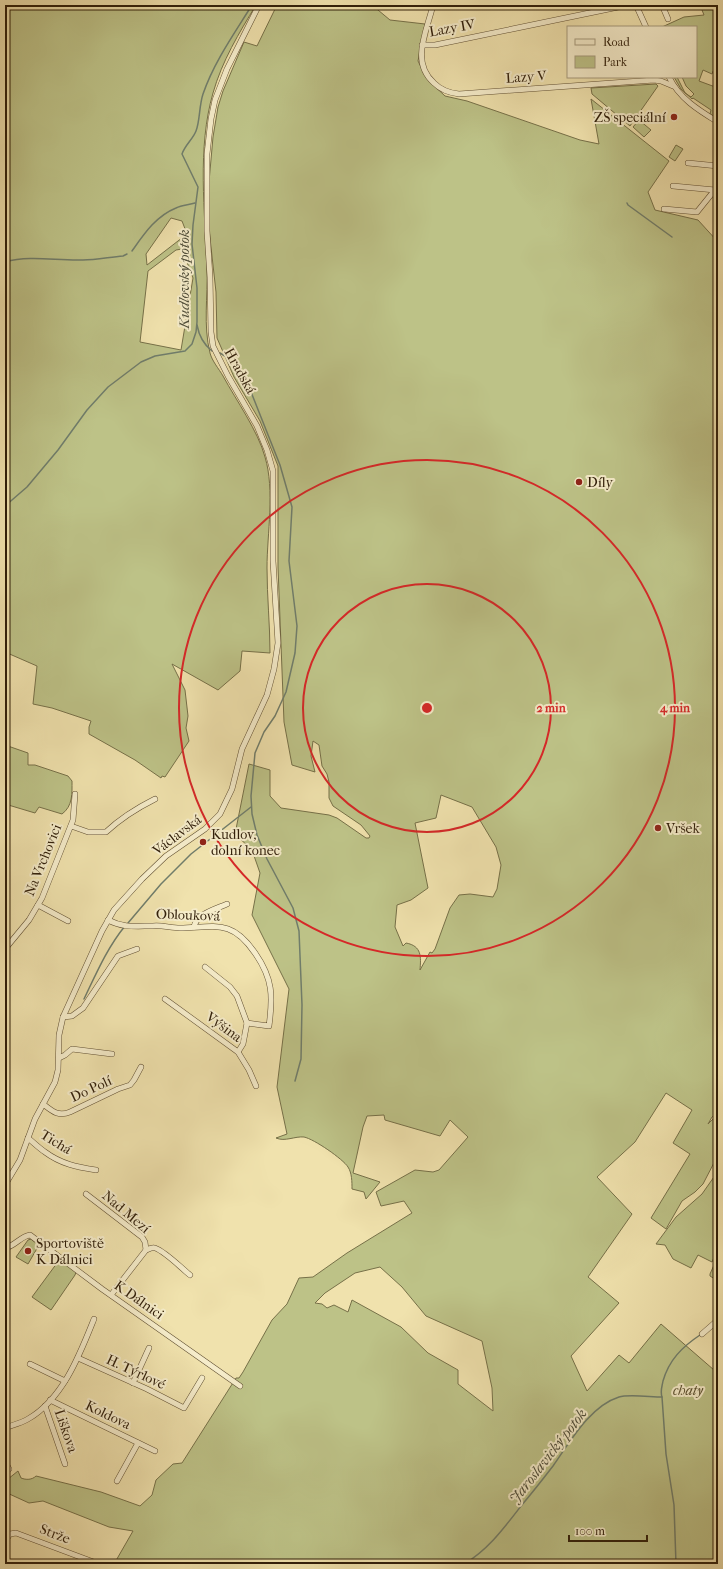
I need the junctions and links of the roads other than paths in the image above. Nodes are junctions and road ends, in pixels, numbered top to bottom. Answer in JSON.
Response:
{"nodes":[{"id":1,"x":258,"y":5,"type":"edge"},
{"id":2,"x":433,"y":5,"type":"edge"},
{"id":3,"x":628,"y":5,"type":"edge"},
{"id":4,"x":636,"y":5,"type":"edge"},
{"id":5,"x":662,"y":5,"type":"edge"},
{"id":6,"x":668,"y":19,"type":"dead end"},
{"id":7,"x":646,"y":26,"type":"edge"},
{"id":8,"x":422,"y":45,"type":"junction"},
{"id":9,"x":648,"y":78,"type":"edge"},
{"id":10,"x":669,"y":78,"type":"edge"},
{"id":11,"x":644,"y":81,"type":"junction"},
{"id":12,"x":673,"y":86,"type":"junction"},
{"id":13,"x":718,"y":121,"type":"edge"},
{"id":14,"x":688,"y":163,"type":"dead end"},
{"id":15,"x":718,"y":166,"type":"edge"},
{"id":16,"x":673,"y":186,"type":"dead end"},
{"id":17,"x":717,"y":190,"type":"edge"},
{"id":18,"x":664,"y":209,"type":"dead end"},
{"id":19,"x":277,"y":657,"type":"joint"},
{"id":20,"x":76,"y":794,"type":"dead end"},
{"id":21,"x":155,"y":800,"type":"dead end"},
{"id":22,"x":71,"y":826,"type":"junction"},
{"id":23,"x":227,"y":904,"type":"dead end"},
{"id":24,"x":38,"y":905,"type":"junction"},
{"id":25,"x":108,"y":920,"type":"junction"},
{"id":26,"x":68,"y":921,"type":"dead end"},
{"id":27,"x":194,"y":927,"type":"junction"},
{"id":28,"x":5,"y":949,"type":"edge"},
{"id":29,"x":137,"y":949,"type":"dead end"},
{"id":30,"x":205,"y":968,"type":"dead end"},
{"id":31,"x":165,"y":999,"type":"dead end"},
{"id":32,"x":63,"y":1017,"type":"junction"},
{"id":33,"x":247,"y":1024,"type":"junction"},
{"id":34,"x":238,"y":1052,"type":"junction"},
{"id":35,"x":112,"y":1054,"type":"dead end"},
{"id":36,"x":59,"y":1058,"type":"junction"},
{"id":37,"x":141,"y":1067,"type":"dead end"},
{"id":38,"x":256,"y":1086,"type":"dead end"},
{"id":39,"x":43,"y":1104,"type":"junction"},
{"id":40,"x":28,"y":1138,"type":"junction"},
{"id":41,"x":96,"y":1170,"type":"dead end"},
{"id":42,"x":5,"y":1185,"type":"edge"},
{"id":43,"x":86,"y":1194,"type":"dead end"},
{"id":44,"x":5,"y":1248,"type":"edge"},
{"id":45,"x":146,"y":1250,"type":"junction"},
{"id":46,"x":190,"y":1275,"type":"dead end"},
{"id":47,"x":111,"y":1295,"type":"junction"},
{"id":48,"x":94,"y":1319,"type":"dead end"},
{"id":49,"x":718,"y":1320,"type":"edge"},
{"id":50,"x":702,"y":1334,"type":"dead end"},
{"id":51,"x":149,"y":1348,"type":"dead end"},
{"id":52,"x":78,"y":1358,"type":"junction"},
{"id":53,"x":30,"y":1364,"type":"dead end"},
{"id":54,"x":202,"y":1378,"type":"dead end"},
{"id":55,"x":65,"y":1381,"type":"junction"},
{"id":56,"x":133,"y":1383,"type":"junction"},
{"id":57,"x":240,"y":1386,"type":"dead end"},
{"id":58,"x":50,"y":1400,"type":"junction"},
{"id":59,"x":45,"y":1406,"type":"junction"},
{"id":60,"x":5,"y":1428,"type":"edge"},
{"id":61,"x":138,"y":1443,"type":"junction"},
{"id":62,"x":155,"y":1451,"type":"dead end"},
{"id":63,"x":5,"y":1462,"type":"edge"},
{"id":64,"x":65,"y":1464,"type":"dead end"},
{"id":65,"x":9,"y":1469,"type":"dead end"},
{"id":66,"x":117,"y":1481,"type":"dead end"},
{"id":67,"x":5,"y":1541,"type":"edge"},
{"id":68,"x":99,"y":1564,"type":"edge"}],
"edges":[{"from":1,"to":19,"type":"street","name":"Hradská"},
{"from":2,"to":8,"type":"street"},
{"from":3,"to":8,"type":"street","name":"Lazy IV"},
{"from":4,"to":7,"type":"street"},
{"from":5,"to":6,"type":"street"},
{"from":8,"to":11,"type":"street","name":"Lazy V"},
{"from":9,"to":11,"type":"street"},
{"from":10,"to":12,"type":"street"},
{"from":11,"to":12,"type":"street","name":"Lazy V"},
{"from":12,"to":13,"type":"street"},
{"from":14,"to":15,"type":"street"},
{"from":16,"to":17,"type":"street"},
{"from":17,"to":18,"type":"street"},
{"from":19,"to":25,"type":"street","name":"Václavská"},
{"from":20,"to":22,"type":"street","name":"Na Vrchovici"},
{"from":21,"to":22,"type":"street"},
{"from":22,"to":24,"type":"street","name":"Na Vrchovici"},
{"from":23,"to":27,"type":"street"},
{"from":24,"to":26,"type":"street"},
{"from":24,"to":28,"type":"street","name":"Na Vrchovici"},
{"from":25,"to":27,"type":"street","name":"Oblouková"},
{"from":25,"to":32,"type":"street","name":"Václavská"},
{"from":27,"to":33,"type":"street","name":"Oblouková"},
{"from":29,"to":32,"type":"street"},
{"from":30,"to":33,"type":"street"},
{"from":31,"to":34,"type":"street","name":"Výšina"},
{"from":32,"to":36,"type":"street","name":"Václavská"},
{"from":33,"to":34,"type":"street"},
{"from":34,"to":38,"type":"street","name":"Výšina"},
{"from":35,"to":36,"type":"street"},
{"from":36,"to":39,"type":"street","name":"Václavská"},
{"from":37,"to":39,"type":"street","name":"Do Polí"},
{"from":39,"to":40,"type":"street","name":"Václavská"},
{"from":40,"to":41,"type":"street","name":"Tichá"},
{"from":40,"to":42,"type":"street","name":"Václavská"},
{"from":43,"to":45,"type":"street","name":"Nad Mezí"},
{"from":44,"to":47,"type":"street","name":"K Dálnici"},
{"from":45,"to":46,"type":"street"},
{"from":45,"to":47,"type":"street"},
{"from":47,"to":57,"type":"street","name":"K Dálnici"},
{"from":48,"to":52,"type":"street"},
{"from":49,"to":50,"type":"street"},
{"from":51,"to":56,"type":"street"},
{"from":52,"to":55,"type":"street"},
{"from":52,"to":56,"type":"street","name":"H. Týrlové"},
{"from":53,"to":55,"type":"street"},
{"from":54,"to":56,"type":"street","name":"H. Týrlové"},
{"from":55,"to":58,"type":"street"},
{"from":58,"to":59,"type":"street"},
{"from":58,"to":61,"type":"street","name":"Koldova"},
{"from":59,"to":60,"type":"street"},
{"from":59,"to":64,"type":"street","name":"Liškova"},
{"from":61,"to":62,"type":"street","name":"Koldova"},
{"from":61,"to":66,"type":"street"},
{"from":63,"to":65,"type":"street"},
{"from":67,"to":68,"type":"street","name":"Strže"}]}
